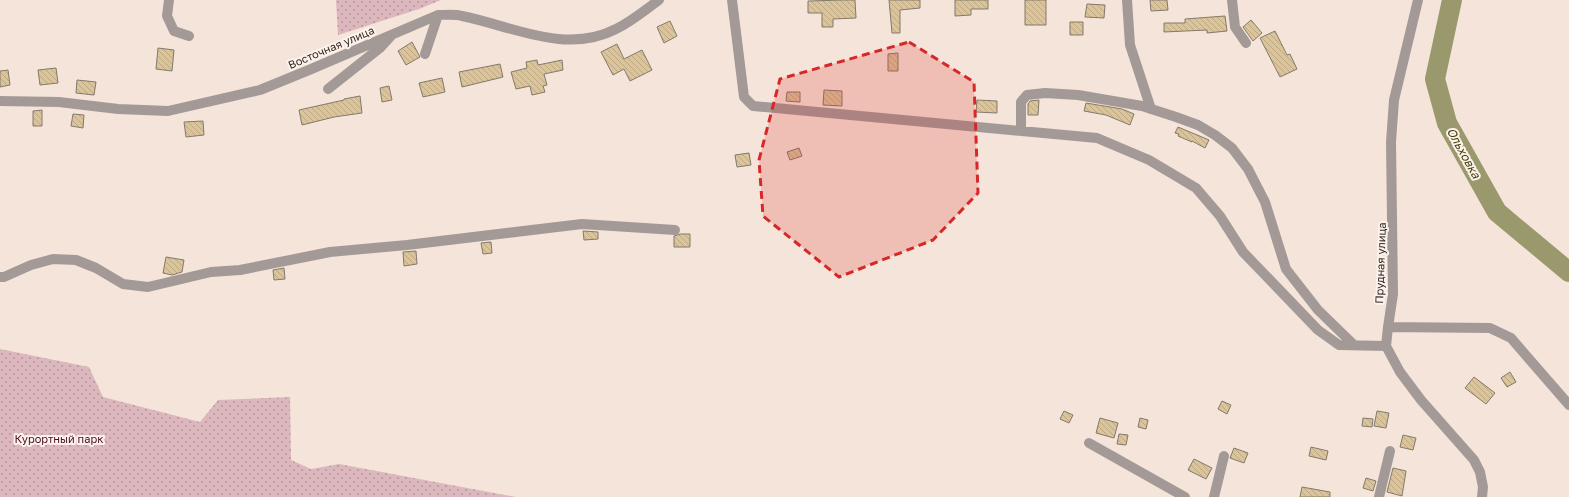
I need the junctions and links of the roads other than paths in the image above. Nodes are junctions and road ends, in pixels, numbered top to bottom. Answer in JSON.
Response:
{"nodes":[{"id":1,"x":169,"y":0,"type":"edge"},
{"id":2,"x":659,"y":0,"type":"edge"},
{"id":3,"x":732,"y":0,"type":"edge"},
{"id":4,"x":1127,"y":0,"type":"edge"},
{"id":5,"x":1232,"y":0,"type":"edge"},
{"id":6,"x":1418,"y":0,"type":"edge"},
{"id":7,"x":438,"y":15,"type":"junction"},
{"id":8,"x":394,"y":33,"type":"junction"},
{"id":9,"x":189,"y":36,"type":"dead end"},
{"id":10,"x":1246,"y":43,"type":"dead end"},
{"id":11,"x":425,"y":54,"type":"dead end"},
{"id":12,"x":328,"y":89,"type":"dead end"},
{"id":13,"x":0,"y":101,"type":"edge"},
{"id":14,"x":1152,"y":109,"type":"junction"},
{"id":15,"x":1021,"y":130,"type":"junction"},
{"id":16,"x":675,"y":230,"type":"dead end"},
{"id":17,"x":0,"y":276,"type":"edge"},
{"id":18,"x":1388,"y":327,"type":"junction"},
{"id":19,"x":1354,"y":345,"type":"junction"},
{"id":20,"x":1386,"y":346,"type":"junction"},
{"id":21,"x":1569,"y":405,"type":"edge"},
{"id":22,"x":1089,"y":443,"type":"dead end"},
{"id":23,"x":1390,"y":451,"type":"dead end"},
{"id":24,"x":1224,"y":456,"type":"dead end"},
{"id":25,"x":1185,"y":497,"type":"edge"},
{"id":26,"x":1214,"y":497,"type":"edge"},
{"id":27,"x":1379,"y":497,"type":"edge"},
{"id":28,"x":1482,"y":497,"type":"edge"}],
"edges":[{"from":1,"to":9,"type":"street"},
{"from":2,"to":7,"type":"street","name":"Восточная улица"},
{"from":3,"to":15,"type":"street"},
{"from":4,"to":14,"type":"street"},
{"from":5,"to":10,"type":"street"},
{"from":6,"to":18,"type":"street","name":"Прудная улица"},
{"from":7,"to":8,"type":"street","name":"Восточная улица"},
{"from":7,"to":11,"type":"street"},
{"from":8,"to":12,"type":"street"},
{"from":8,"to":13,"type":"street","name":"Восточная улица"},
{"from":14,"to":15,"type":"street"},
{"from":14,"to":19,"type":"street"},
{"from":15,"to":19,"type":"street"},
{"from":16,"to":17,"type":"street"},
{"from":18,"to":20,"type":"street","name":"Прудная улица"},
{"from":18,"to":21,"type":"street"},
{"from":19,"to":20,"type":"street"},
{"from":20,"to":28,"type":"street"},
{"from":22,"to":25,"type":"street"},
{"from":23,"to":27,"type":"street"},
{"from":24,"to":26,"type":"street"}]}
